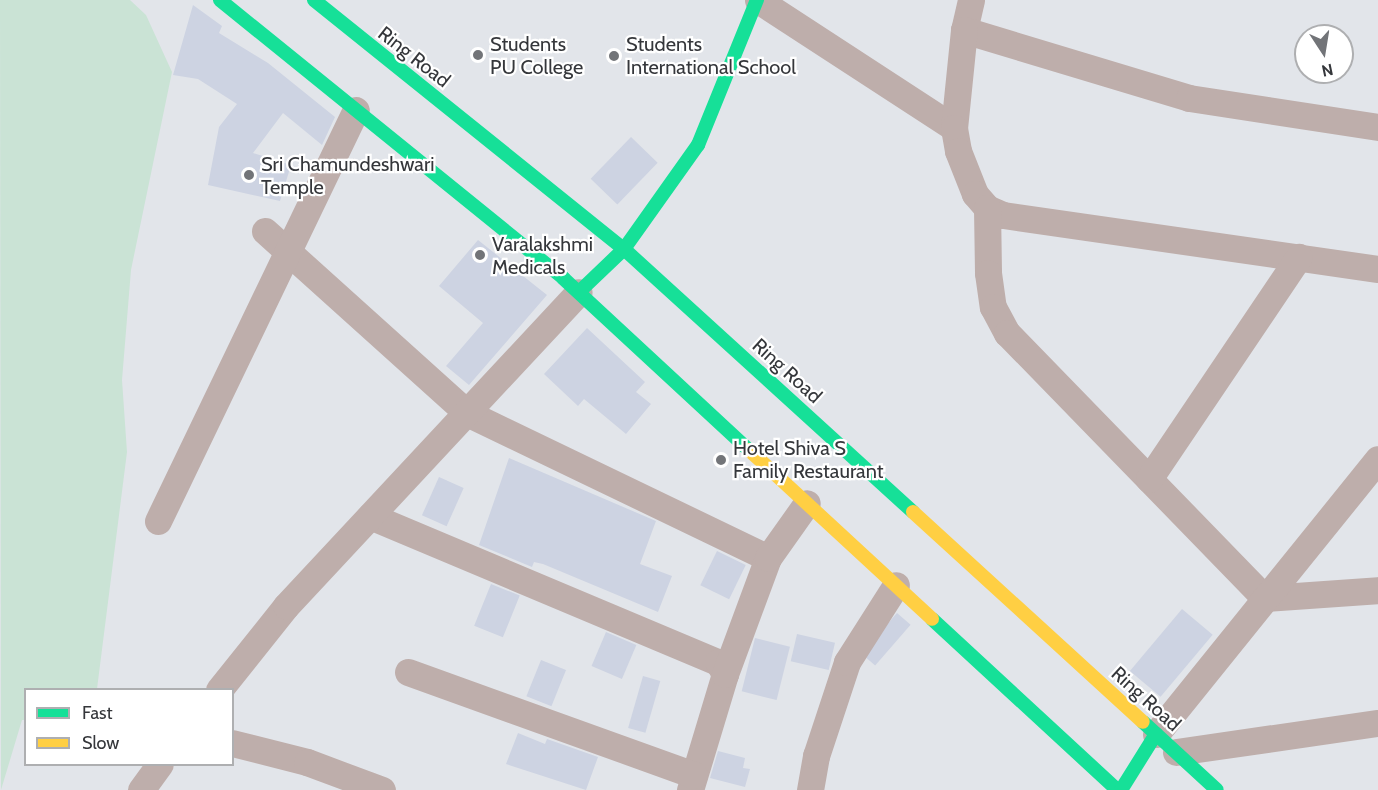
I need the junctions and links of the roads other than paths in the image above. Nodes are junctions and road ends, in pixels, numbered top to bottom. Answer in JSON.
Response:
{"nodes":[{"id":1,"x":220,"y":0,"type":"edge"},
{"id":2,"x":314,"y":0,"type":"edge"},
{"id":3,"x":758,"y":0,"type":"edge"},
{"id":4,"x":970,"y":0,"type":"edge"},
{"id":5,"x":964,"y":30,"type":"junction"},
{"id":6,"x":356,"y":110,"type":"junction"},
{"id":7,"x":1378,"y":127,"type":"edge"},
{"id":8,"x":954,"y":129,"type":"junction"},
{"id":9,"x":987,"y":208,"type":"junction"},
{"id":10,"x":265,"y":231,"type":"dead end"},
{"id":11,"x":624,"y":249,"type":"junction"},
{"id":12,"x":289,"y":252,"type":"junction"},
{"id":13,"x":1299,"y":257,"type":"junction"},
{"id":14,"x":1378,"y":269,"type":"edge"},
{"id":15,"x":579,"y":292,"type":"junction"},
{"id":16,"x":467,"y":412,"type":"junction"},
{"id":17,"x":1376,"y":464,"type":"edge"},
{"id":18,"x":1149,"y":479,"type":"junction"},
{"id":19,"x":807,"y":503,"type":"junction"},
{"id":20,"x":370,"y":516,"type":"junction"},
{"id":21,"x":158,"y":521,"type":"dead end"},
{"id":22,"x":768,"y":558,"type":"junction"},
{"id":23,"x":896,"y":585,"type":"junction"},
{"id":24,"x":1378,"y":590,"type":"edge"},
{"id":25,"x":1265,"y":598,"type":"junction"},
{"id":26,"x":408,"y":672,"type":"dead end"},
{"id":27,"x":725,"y":674,"type":"junction"},
{"id":28,"x":221,"y":688,"type":"edge"},
{"id":29,"x":1378,"y":723,"type":"edge"},
{"id":30,"x":1156,"y":734,"type":"junction"},
{"id":31,"x":234,"y":744,"type":"edge"},
{"id":32,"x":1176,"y":752,"type":"junction"},
{"id":33,"x":159,"y":766,"type":"edge"},
{"id":34,"x":692,"y":783,"type":"edge"},
{"id":35,"x":141,"y":790,"type":"edge"},
{"id":36,"x":382,"y":790,"type":"edge"},
{"id":37,"x":810,"y":790,"type":"edge"},
{"id":38,"x":1119,"y":790,"type":"edge"},
{"id":39,"x":1217,"y":790,"type":"edge"}],
"edges":[{"from":1,"to":6,"type":"main road"},
{"from":2,"to":11,"type":"main road","name":"Ring Road"},
{"from":3,"to":8,"type":"street"},
{"from":3,"to":11,"type":"main road"},
{"from":4,"to":5,"type":"street"},
{"from":5,"to":7,"type":"street"},
{"from":5,"to":8,"type":"street"},
{"from":6,"to":12,"type":"street"},
{"from":6,"to":15,"type":"main road"},
{"from":8,"to":9,"type":"street"},
{"from":9,"to":13,"type":"street"},
{"from":9,"to":18,"type":"street"},
{"from":10,"to":12,"type":"street"},
{"from":11,"to":15,"type":"main road"},
{"from":11,"to":30,"type":"main road","name":"Ring Road"},
{"from":12,"to":16,"type":"street"},
{"from":12,"to":21,"type":"street"},
{"from":13,"to":14,"type":"street"},
{"from":13,"to":18,"type":"street"},
{"from":15,"to":16,"type":"street"},
{"from":15,"to":19,"type":"main road"},
{"from":16,"to":20,"type":"street"},
{"from":16,"to":22,"type":"street"},
{"from":17,"to":25,"type":"street"},
{"from":18,"to":25,"type":"street"},
{"from":19,"to":22,"type":"street"},
{"from":19,"to":23,"type":"main road"},
{"from":20,"to":27,"type":"street"},
{"from":20,"to":28,"type":"street"},
{"from":22,"to":27,"type":"street"},
{"from":23,"to":37,"type":"street"},
{"from":23,"to":38,"type":"main road"},
{"from":24,"to":25,"type":"street"},
{"from":25,"to":30,"type":"street"},
{"from":26,"to":34,"type":"street"},
{"from":27,"to":34,"type":"street"},
{"from":29,"to":32,"type":"street"},
{"from":30,"to":32,"type":"main road","name":"Ring Road"},
{"from":30,"to":38,"type":"main road"},
{"from":31,"to":36,"type":"street"},
{"from":32,"to":39,"type":"main road","name":"Ring Road"},
{"from":33,"to":35,"type":"street"}]}
